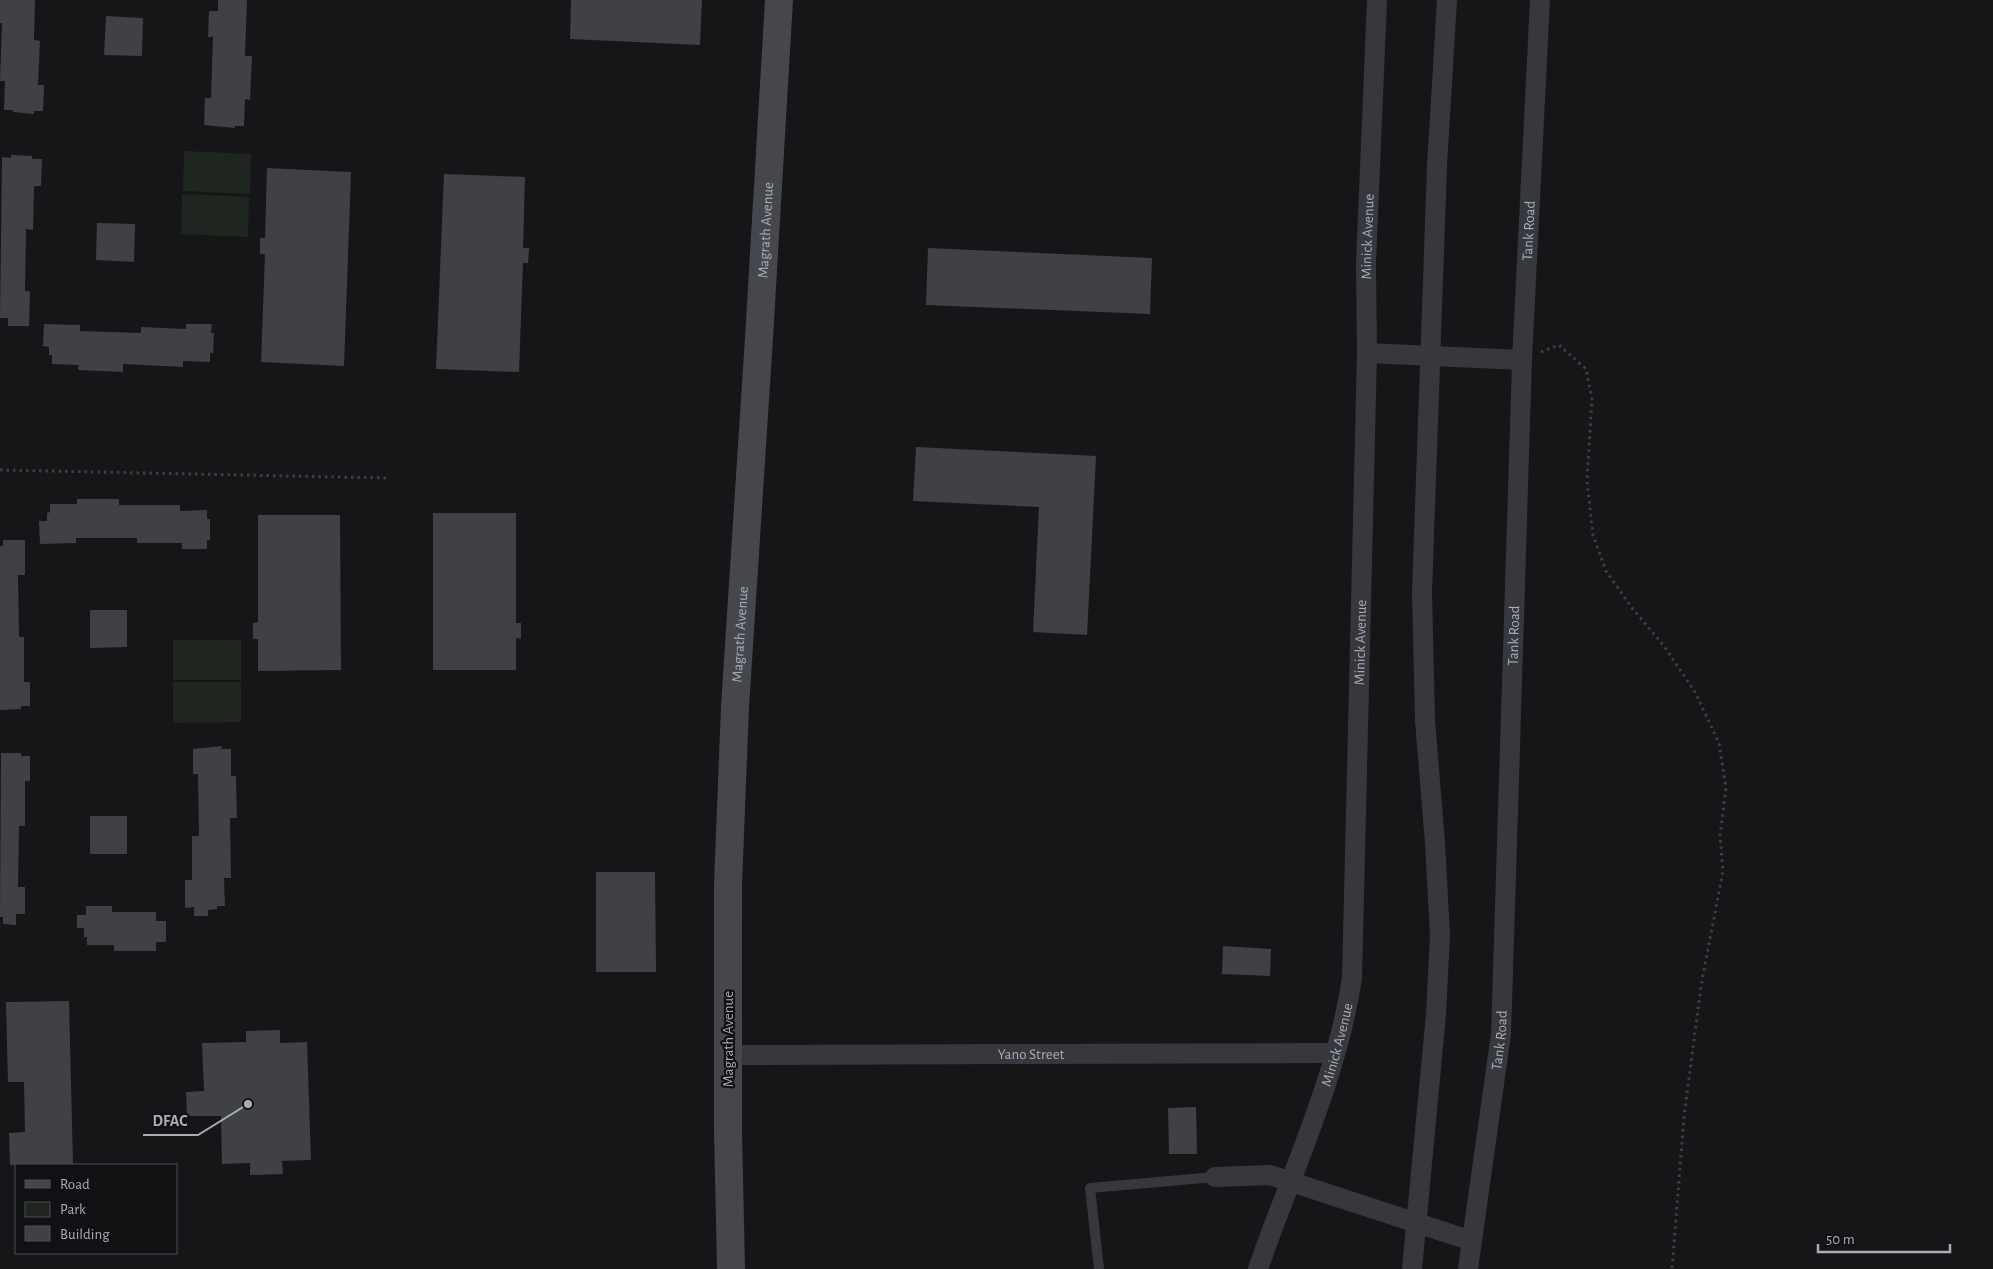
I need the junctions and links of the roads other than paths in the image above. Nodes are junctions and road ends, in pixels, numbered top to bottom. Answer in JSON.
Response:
{"nodes":[{"id":1,"x":779,"y":0,"type":"edge"},
{"id":2,"x":1377,"y":0,"type":"edge"},
{"id":3,"x":1447,"y":0,"type":"edge"},
{"id":4,"x":1540,"y":0,"type":"edge"},
{"id":5,"x":1367,"y":353,"type":"junction"},
{"id":6,"x":1430,"y":357,"type":"junction"},
{"id":7,"x":1522,"y":360,"type":"junction"},
{"id":8,"x":1335,"y":1053,"type":"junction"},
{"id":9,"x":727,"y":1055,"type":"junction"},
{"id":10,"x":1215,"y":1177,"type":"joint"},
{"id":11,"x":1290,"y":1182,"type":"junction"},
{"id":12,"x":1417,"y":1222,"type":"junction"},
{"id":13,"x":1472,"y":1241,"type":"junction"},
{"id":14,"x":731,"y":1269,"type":"edge"},
{"id":15,"x":1099,"y":1269,"type":"edge"},
{"id":16,"x":1258,"y":1269,"type":"edge"},
{"id":17,"x":1412,"y":1269,"type":"edge"},
{"id":18,"x":1468,"y":1269,"type":"edge"}],
"edges":[{"from":1,"to":9,"type":"main road","name":"Magrath Avenue"},
{"from":2,"to":5,"type":"street","name":"Minick Avenue"},
{"from":3,"to":6,"type":"street"},
{"from":4,"to":7,"type":"street","name":"Tank Road"},
{"from":5,"to":6,"type":"street"},
{"from":5,"to":8,"type":"street","name":"Minick Avenue"},
{"from":6,"to":7,"type":"street"},
{"from":6,"to":12,"type":"street"},
{"from":7,"to":13,"type":"street","name":"Tank Road"},
{"from":8,"to":9,"type":"street","name":"Yano Street"},
{"from":8,"to":11,"type":"street","name":"Minick Avenue"},
{"from":9,"to":14,"type":"main road","name":"Magrath Avenue"},
{"from":10,"to":11,"type":"street"},
{"from":10,"to":15,"type":"lane"},
{"from":11,"to":12,"type":"street"},
{"from":11,"to":16,"type":"street","name":"Minick Avenue"},
{"from":12,"to":13,"type":"street"},
{"from":12,"to":17,"type":"street"},
{"from":13,"to":18,"type":"street","name":"Tank Road"}]}
